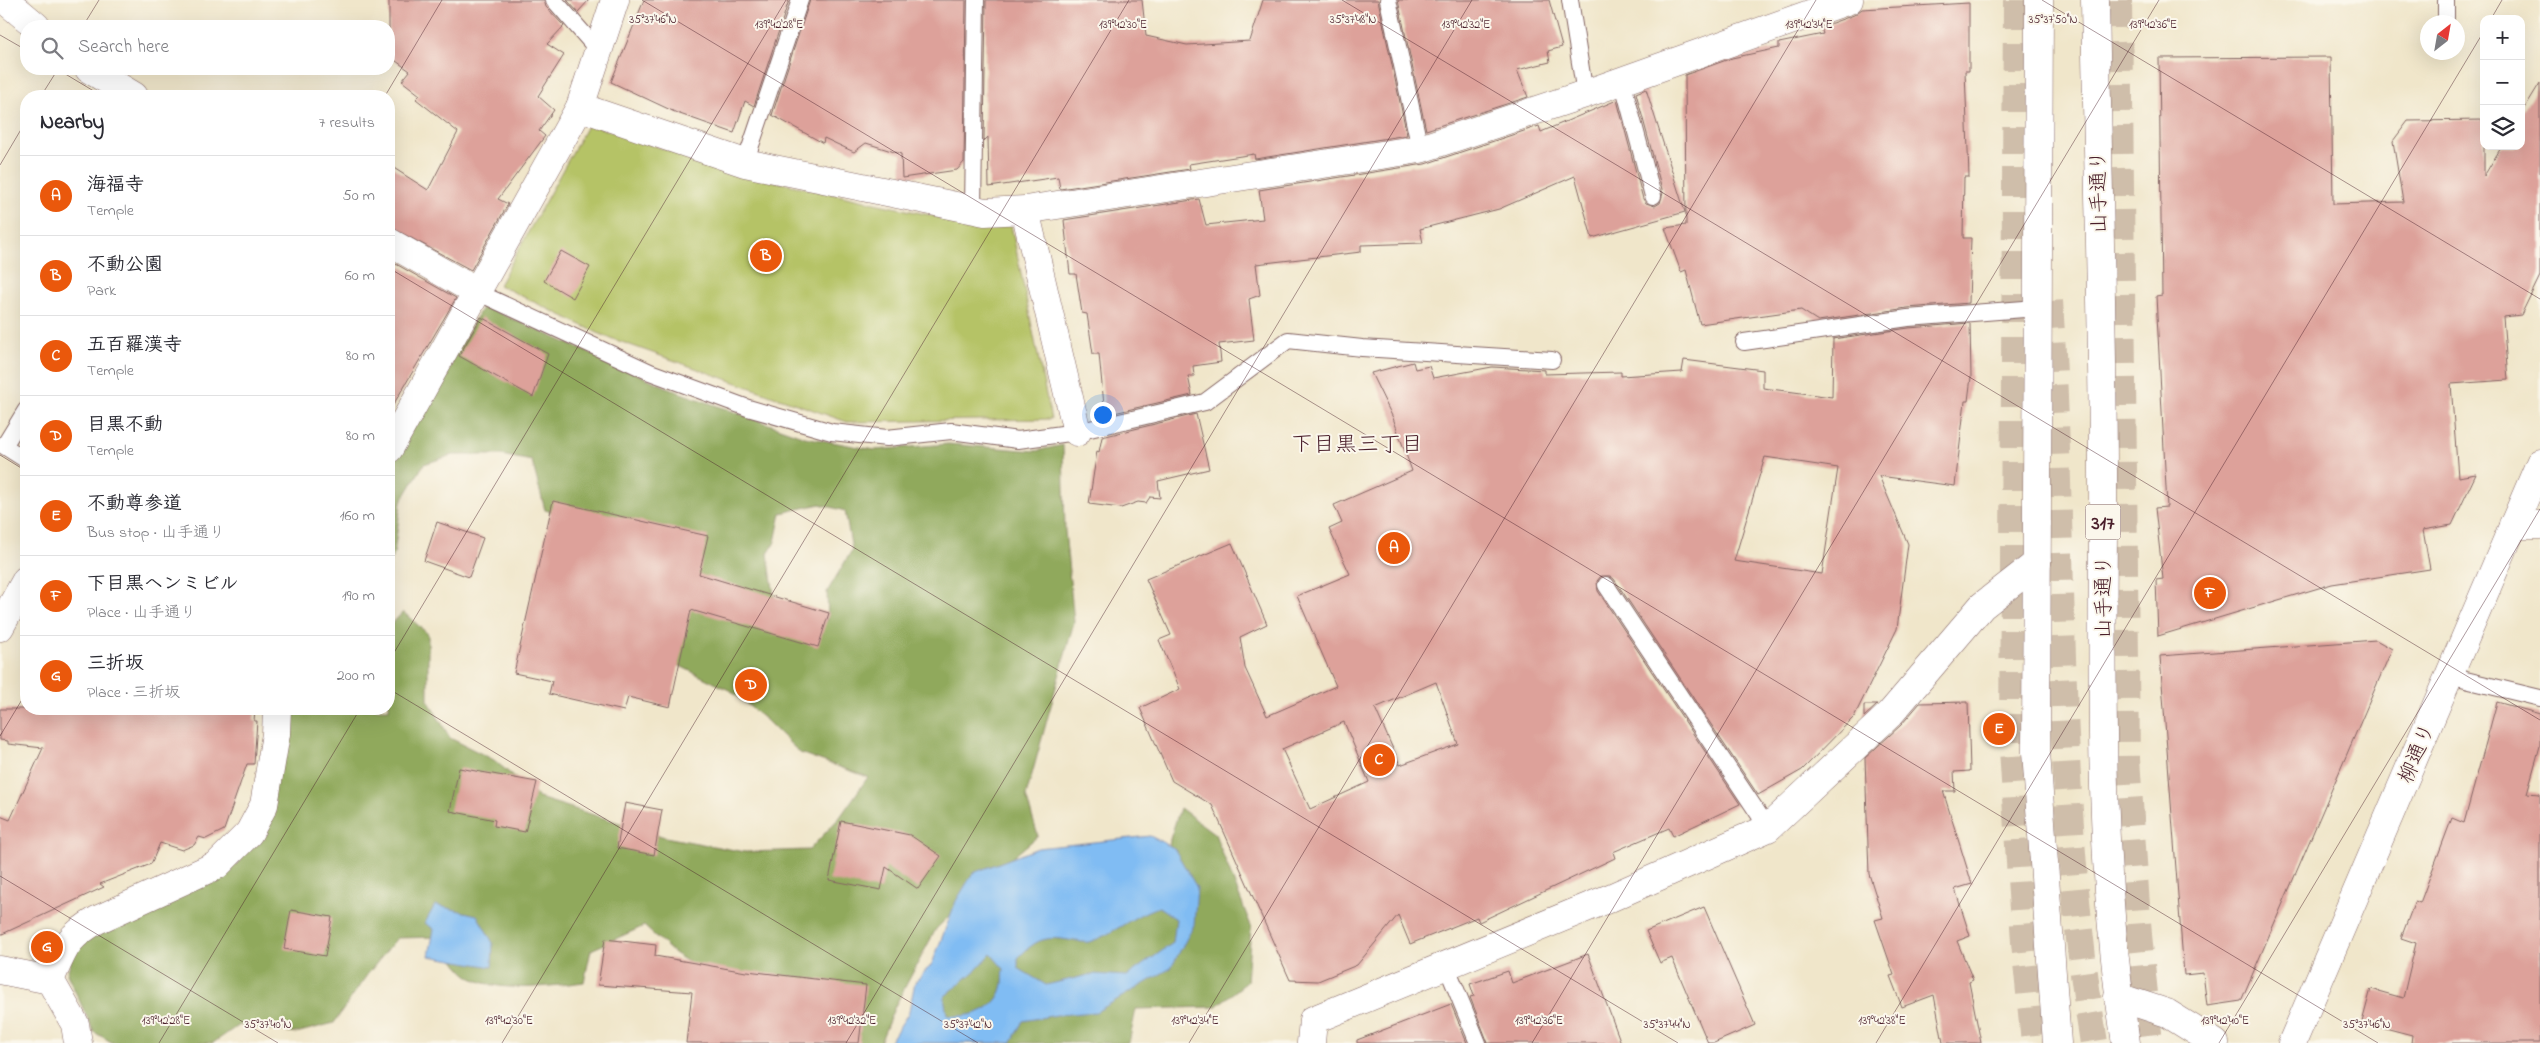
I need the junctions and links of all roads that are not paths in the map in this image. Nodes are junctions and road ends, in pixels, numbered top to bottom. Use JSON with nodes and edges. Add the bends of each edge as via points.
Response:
{"nodes":[{"id":1,"x":5,"y":0,"type":"edge"},
{"id":2,"x":554,"y":0,"type":"edge"},
{"id":3,"x":615,"y":0,"type":"edge"},
{"id":4,"x":800,"y":0,"type":"edge"},
{"id":5,"x":976,"y":0,"type":"edge"},
{"id":6,"x":1388,"y":0,"type":"edge"},
{"id":7,"x":1570,"y":0,"type":"edge"},
{"id":8,"x":1849,"y":0,"type":"edge"},
{"id":9,"x":2039,"y":0,"type":"edge"},
{"id":10,"x":2096,"y":0,"type":"edge"},
{"id":11,"x":2446,"y":0,"type":"edge"},
{"id":12,"x":2446,"y":15,"type":"edge"},
{"id":13,"x":29,"y":20,"type":"edge"},
{"id":14,"x":597,"y":49,"type":"junction"},
{"id":15,"x":99,"y":75,"type":"edge"},
{"id":16,"x":1622,"y":80,"type":"junction"},
{"id":17,"x":124,"y":90,"type":"edge"},
{"id":18,"x":1584,"y":94,"type":"junction"},
{"id":19,"x":580,"y":107,"type":"junction"},
{"id":20,"x":1420,"y":148,"type":"junction"},
{"id":21,"x":745,"y":163,"type":"junction"},
{"id":22,"x":1653,"y":196,"type":"dead end"},
{"id":23,"x":973,"y":209,"type":"junction"},
{"id":24,"x":1024,"y":210,"type":"junction"},
{"id":25,"x":395,"y":245,"type":"edge"},
{"id":26,"x":477,"y":292,"type":"junction"},
{"id":27,"x":2037,"y":308,"type":"junction"},
{"id":28,"x":1744,"y":342,"type":"dead end"},
{"id":29,"x":1552,"y":360,"type":"dead end"},
{"id":30,"x":20,"y":420,"type":"edge"},
{"id":31,"x":1077,"y":432,"type":"junction"},
{"id":32,"x":395,"y":438,"type":"edge"},
{"id":33,"x":20,"y":456,"type":"edge"},
{"id":34,"x":2540,"y":463,"type":"edge"},
{"id":35,"x":2513,"y":525,"type":"junction"},
{"id":36,"x":2540,"y":526,"type":"edge"},
{"id":37,"x":2037,"y":563,"type":"junction"},
{"id":38,"x":1606,"y":586,"type":"dead end"},
{"id":39,"x":20,"y":591,"type":"edge"},
{"id":40,"x":0,"y":627,"type":"edge"},
{"id":41,"x":2449,"y":676,"type":"junction"},
{"id":42,"x":2540,"y":698,"type":"edge"},
{"id":43,"x":277,"y":715,"type":"edge"},
{"id":44,"x":1768,"y":828,"type":"junction"},
{"id":45,"x":1446,"y":965,"type":"junction"},
{"id":46,"x":0,"y":970,"type":"edge"},
{"id":47,"x":50,"y":980,"type":"junction"},
{"id":48,"x":2118,"y":998,"type":"junction"},
{"id":49,"x":78,"y":1043,"type":"edge"},
{"id":50,"x":1311,"y":1043,"type":"edge"},
{"id":51,"x":1478,"y":1043,"type":"edge"},
{"id":52,"x":2057,"y":1043,"type":"edge"},
{"id":53,"x":2126,"y":1043,"type":"edge"},
{"id":54,"x":2215,"y":1043,"type":"edge"},
{"id":55,"x":2292,"y":1043,"type":"edge"}],
"edges":[{"from":1,"to":13,"type":"street"},
{"from":2,"to":14,"type":"lane"},
{"from":3,"to":14,"type":"street"},
{"from":4,"to":21,"type":"lane"},
{"from":5,"to":23,"type":"lane"},
{"from":6,"to":20,"type":"lane"},
{"from":7,"to":18,"type":"lane"},
{"from":8,"to":16,"type":"street"},
{"from":9,"to":27,"type":"street"},
{"from":10,"to":48,"type":"street","name":"山手通り","number":"317","via":[[2104,757],[2109,888]]},
{"from":11,"to":12,"type":"lane"},
{"from":14,"to":19,"type":"street"},
{"from":15,"to":17,"type":"street"},
{"from":16,"to":18,"type":"street"},
{"from":16,"to":22,"type":"lane"},
{"from":18,"to":20,"type":"street"},
{"from":19,"to":21,"type":"street"},
{"from":19,"to":26,"type":"street"},
{"from":20,"to":24,"type":"street"},
{"from":21,"to":23,"type":"street"},
{"from":23,"to":24,"type":"street","via":[[986,212]]},
{"from":24,"to":31,"type":"street"},
{"from":25,"to":26,"type":"street"},
{"from":26,"to":31,"type":"lane","via":[[650,372],[748,408],[832,432],[887,438],[951,431],[1018,440]]},
{"from":26,"to":32,"type":"street"},
{"from":27,"to":28,"type":"lane","via":[[1908,318]]},
{"from":27,"to":37,"type":"street"},
{"from":29,"to":31,"type":"lane","via":[[1288,340],[1205,402]]},
{"from":30,"to":33,"type":"lane","via":[[4,446]]},
{"from":34,"to":35,"type":"street","name":"柳通り"},
{"from":35,"to":36,"type":"street"},
{"from":35,"to":41,"type":"street","name":"柳通り"},
{"from":37,"to":44,"type":"street","via":[[1982,606],[1890,714]]},
{"from":37,"to":52,"type":"street","via":[[2036,752]]},
{"from":38,"to":44,"type":"lane"},
{"from":39,"to":40,"type":"street"},
{"from":41,"to":42,"type":"lane"},
{"from":41,"to":55,"type":"street","name":"柳通り"},
{"from":43,"to":47,"type":"street","via":[[264,805],[249,833],[217,865],[81,930],[67,942]]},
{"from":44,"to":45,"type":"street","via":[[1610,898]]},
{"from":45,"to":50,"type":"street","via":[[1313,1020]]},
{"from":45,"to":51,"type":"lane"},
{"from":46,"to":47,"type":"street"},
{"from":47,"to":49,"type":"street","via":[[75,1024]]},
{"from":48,"to":53,"type":"street","name":"山手通り","number":"317"},
{"from":48,"to":54,"type":"street","via":[[2167,1013]]}]}
